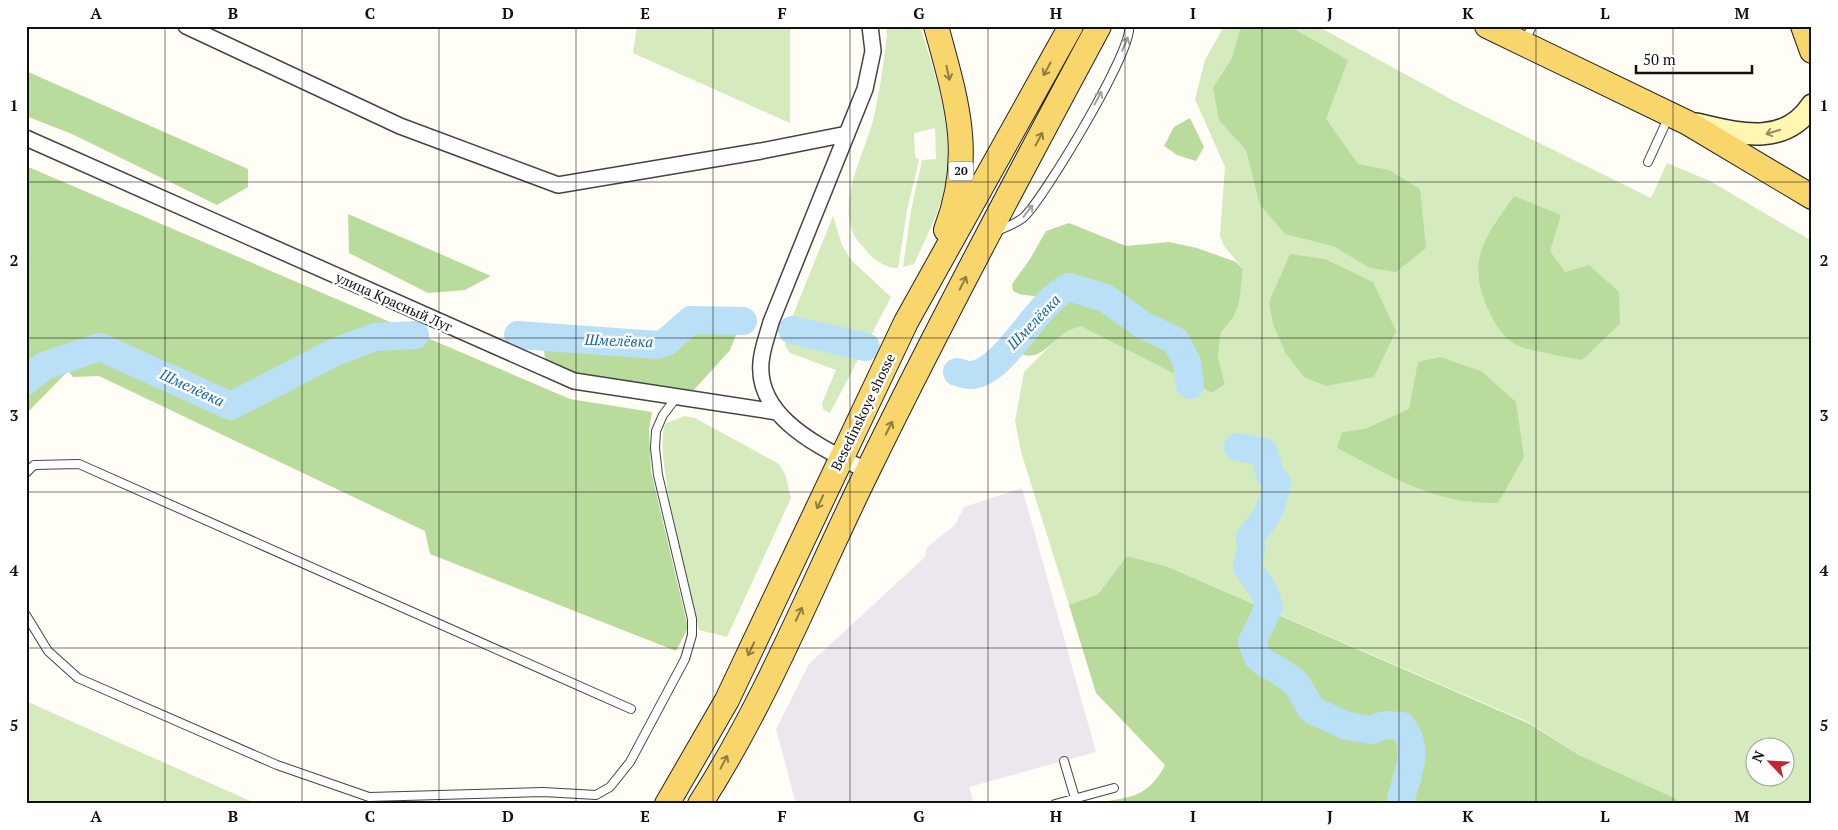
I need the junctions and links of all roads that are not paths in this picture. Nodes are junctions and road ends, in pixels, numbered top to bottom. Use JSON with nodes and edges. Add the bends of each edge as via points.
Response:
{"nodes":[{"id":1,"x":186,"y":26,"type":"edge"},
{"id":2,"x":870,"y":26,"type":"edge"},
{"id":3,"x":936,"y":26,"type":"edge"},
{"id":4,"x":1071,"y":26,"type":"edge"},
{"id":5,"x":1099,"y":26,"type":"edge"},
{"id":6,"x":1129,"y":26,"type":"edge"},
{"id":7,"x":1487,"y":26,"type":"edge"},
{"id":8,"x":1803,"y":26,"type":"edge"},
{"id":9,"x":1528,"y":35,"type":"edge"},
{"id":10,"x":1812,"y":51,"type":"edge"},
{"id":11,"x":1812,"y":105,"type":"edge"},
{"id":12,"x":1679,"y":119,"type":"junction"},
{"id":13,"x":847,"y":134,"type":"junction"},
{"id":14,"x":26,"y":138,"type":"edge"},
{"id":15,"x":1648,"y":162,"type":"dead end"},
{"id":16,"x":1812,"y":197,"type":"edge"},
{"id":17,"x":987,"y":236,"type":"junction"},
{"id":18,"x":913,"y":310,"type":"junction"},
{"id":19,"x":676,"y":398,"type":"junction"},
{"id":20,"x":777,"y":412,"type":"junction"},
{"id":21,"x":841,"y":458,"type":"junction"},
{"id":22,"x":867,"y":471,"type":"junction"},
{"id":23,"x":26,"y":473,"type":"edge"},
{"id":24,"x":26,"y":615,"type":"edge"},
{"id":25,"x":631,"y":709,"type":"dead end"},
{"id":26,"x":1064,"y":761,"type":"dead end"},
{"id":27,"x":1114,"y":788,"type":"dead end"},
{"id":28,"x":1075,"y":798,"type":"junction"},
{"id":29,"x":667,"y":804,"type":"edge"},
{"id":30,"x":700,"y":804,"type":"edge"},
{"id":31,"x":1055,"y":804,"type":"edge"}],
"edges":[{"from":1,"to":13,"type":"street","via":[[400,126],[558,185]]},
{"from":2,"to":13,"type":"street","via":[[872,51],[865,89]]},
{"from":3,"to":18,"type":"main road","number":"20","one_way":true,"via":[[961,133],[962,169],[954,208]]},
{"from":4,"to":18,"type":"main road","name":"Besedinskoye shosse","one_way":true},
{"from":17,"to":5,"type":"main road","one_way":true},
{"from":17,"to":6,"type":"lane","one_way":true,"via":[[1024,217],[1057,171],[1118,61],[1130,33]]},
{"from":7,"to":9,"type":"main road"},
{"from":8,"to":10,"type":"main road"},
{"from":9,"to":12,"type":"main road"},
{"from":11,"to":12,"type":"street","one_way":true,"via":[[1797,121],[1765,134],[1751,135]]},
{"from":12,"to":15,"type":"lane"},
{"from":12,"to":16,"type":"main road"},
{"from":13,"to":20,"type":"street","via":[[771,322],[761,356],[762,378]]},
{"from":14,"to":19,"type":"street","name":"улица Красный Луг","via":[[574,381]]},
{"from":22,"to":17,"type":"main road","one_way":true},
{"from":18,"to":21,"type":"main road","name":"Besedinskoye shosse"},
{"from":19,"to":20,"type":"street","name":"улица Красный Луг"},
{"from":19,"to":24,"type":"lane","via":[[656,431],[655,448],[658,475],[692,619],[692,635],[685,659],[630,762],[610,787],[596,795],[543,792],[369,797],[277,765],[78,678],[48,651]]},
{"from":20,"to":21,"type":"street","via":[[787,423]]},
{"from":21,"to":22,"type":"street"},
{"from":21,"to":29,"type":"main road","name":"Besedinskoye shosse","one_way":true,"via":[[726,700]]},
{"from":30,"to":22,"type":"main road","one_way":true,"via":[[764,690]]},
{"from":23,"to":25,"type":"lane","via":[[34,465],[79,464]]},
{"from":26,"to":28,"type":"lane"},
{"from":27,"to":28,"type":"lane"},
{"from":28,"to":31,"type":"lane"}]}
